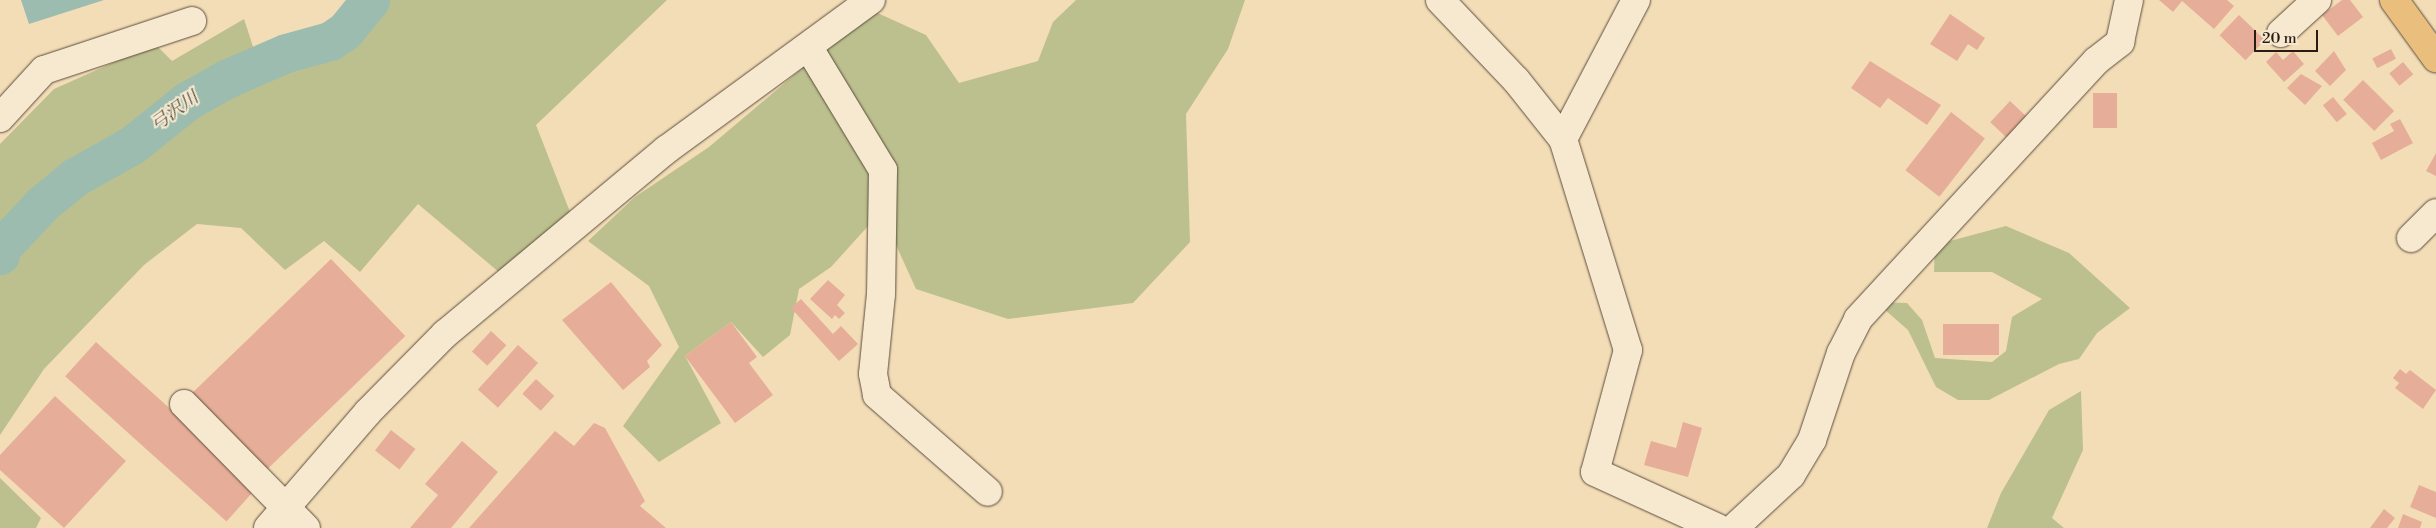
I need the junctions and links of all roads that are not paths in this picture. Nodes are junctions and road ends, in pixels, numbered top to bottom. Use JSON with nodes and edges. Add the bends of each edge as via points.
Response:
{"nodes":[{"id":1,"x":871,"y":0,"type":"edge"},
{"id":2,"x":1440,"y":0,"type":"edge"},
{"id":3,"x":1636,"y":0,"type":"edge"},
{"id":4,"x":2129,"y":0,"type":"edge"},
{"id":5,"x":2317,"y":0,"type":"edge"},
{"id":6,"x":2394,"y":0,"type":"edge"},
{"id":7,"x":192,"y":21,"type":"dead end"},
{"id":8,"x":2281,"y":32,"type":"dead end"},
{"id":9,"x":808,"y":48,"type":"junction"},
{"id":10,"x":2436,"y":58,"type":"edge"},
{"id":11,"x":0,"y":118,"type":"edge"},
{"id":12,"x":1563,"y":139,"type":"junction"},
{"id":13,"x":2436,"y":213,"type":"edge"},
{"id":14,"x":2412,"y":238,"type":"dead end"},
{"id":15,"x":184,"y":404,"type":"dead end"},
{"id":16,"x":988,"y":492,"type":"dead end"},
{"id":17,"x":286,"y":523,"type":"edge"},
{"id":18,"x":1718,"y":528,"type":"edge"},
{"id":19,"x":1734,"y":528,"type":"edge"}],
"edges":[{"from":1,"to":9,"type":"street"},
{"from":2,"to":12,"type":"street","via":[[1516,80]]},
{"from":3,"to":12,"type":"street"},
{"from":4,"to":19,"type":"street","via":[[2120,42],[2096,61],[1858,319],[1841,353],[1812,440],[1796,468]]},
{"from":5,"to":8,"type":"street"},
{"from":6,"to":10,"type":"main road"},
{"from":7,"to":11,"type":"street","via":[[44,70]]},
{"from":9,"to":16,"type":"street","via":[[883,170],[881,294],[873,374],[877,395]]},
{"from":9,"to":17,"type":"street","via":[[666,150],[446,334],[368,412]]},
{"from":12,"to":18,"type":"street","via":[[1628,350],[1595,472]]},
{"from":13,"to":14,"type":"street"},
{"from":15,"to":17,"type":"street"}]}
